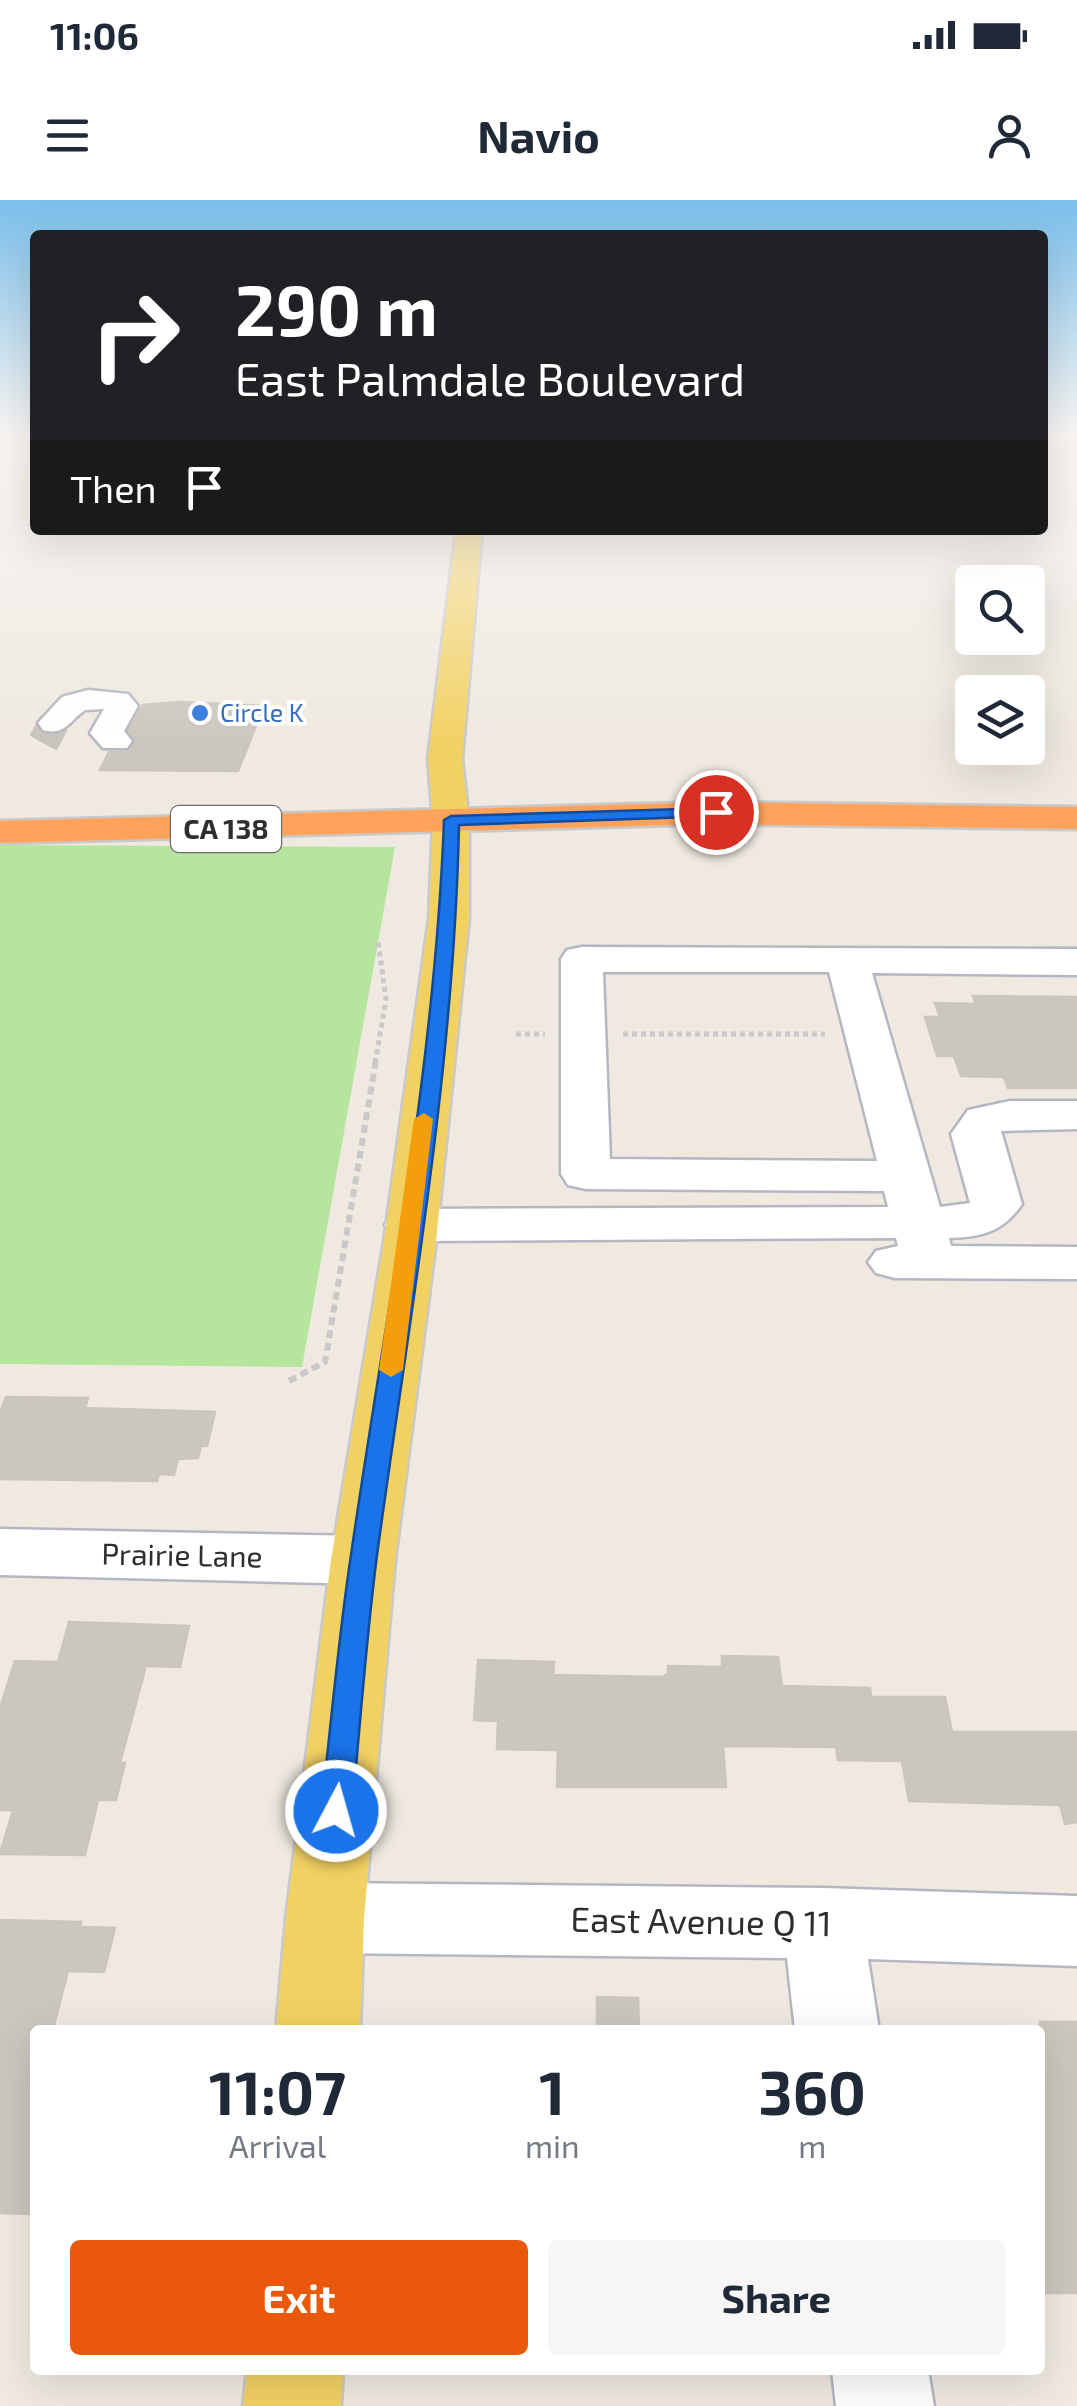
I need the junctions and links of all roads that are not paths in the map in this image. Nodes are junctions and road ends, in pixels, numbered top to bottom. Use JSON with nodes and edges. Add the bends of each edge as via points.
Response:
{"nodes":[{"id":1,"x":469,"y":537,"type":"edge"},
{"id":2,"x":55,"y":740,"type":"tunnel mouth"},
{"id":3,"x":114,"y":741,"type":"dead end"},
{"id":4,"x":1077,"y":818,"type":"edge"},
{"id":5,"x":451,"y":820,"type":"junction"},
{"id":6,"x":0,"y":832,"type":"edge"},
{"id":7,"x":847,"y":960,"type":"junction"},
{"id":8,"x":1077,"y":962,"type":"edge"},
{"id":9,"x":1077,"y":1116,"type":"edge"},
{"id":10,"x":904,"y":1176,"type":"junction"},
{"id":11,"x":409,"y":1243,"type":"junction"},
{"id":12,"x":923,"y":1244,"type":"junction"},
{"id":13,"x":1077,"y":1262,"type":"edge"},
{"id":14,"x":0,"y":1552,"type":"edge"},
{"id":15,"x":363,"y":1560,"type":"junction"},
{"id":16,"x":325,"y":1918,"type":"junction"},
{"id":17,"x":823,"y":1922,"type":"junction"},
{"id":18,"x":1077,"y":1931,"type":"edge"},
{"id":19,"x":318,"y":2025,"type":"edge"},
{"id":20,"x":836,"y":2025,"type":"edge"},
{"id":21,"x":295,"y":2375,"type":"edge"},
{"id":22,"x":881,"y":2375,"type":"edge"},
{"id":23,"x":292,"y":2406,"type":"edge"},
{"id":24,"x":885,"y":2406,"type":"edge"}],
"edges":[{"from":1,"to":5,"type":"main road","via":[[445,760]]},
{"from":2,"to":3,"type":"street","via":[[66,705],[75,700],[122,706],[106,732]]},
{"from":4,"to":5,"type":"highway","number":"CA 138","via":[[716,812]]},
{"from":5,"to":6,"type":"highway","number":"CA 138"},
{"from":5,"to":11,"type":"main road","via":[[449,918]]},
{"from":7,"to":8,"type":"street"},
{"from":7,"to":10,"type":"street"},
{"from":7,"to":10,"type":"street","via":[[582,958],[586,1174]]},
{"from":9,"to":12,"type":"street","via":[[985,1120],[975,1134],[996,1204],[986,1216]]},
{"from":10,"to":12,"type":"street"},
{"from":11,"to":12,"type":"street"},
{"from":11,"to":15,"type":"main road"},
{"from":12,"to":13,"type":"street"},
{"from":14,"to":15,"type":"street","name":"Prairie Lane"},
{"from":15,"to":16,"type":"main road"},
{"from":16,"to":17,"type":"street","name":"East Avenue Q 11"},
{"from":16,"to":19,"type":"main road"},
{"from":17,"to":18,"type":"street","name":"East Avenue Q 11"},
{"from":17,"to":20,"type":"street"},
{"from":21,"to":23,"type":"main road"},
{"from":22,"to":24,"type":"street"}]}
